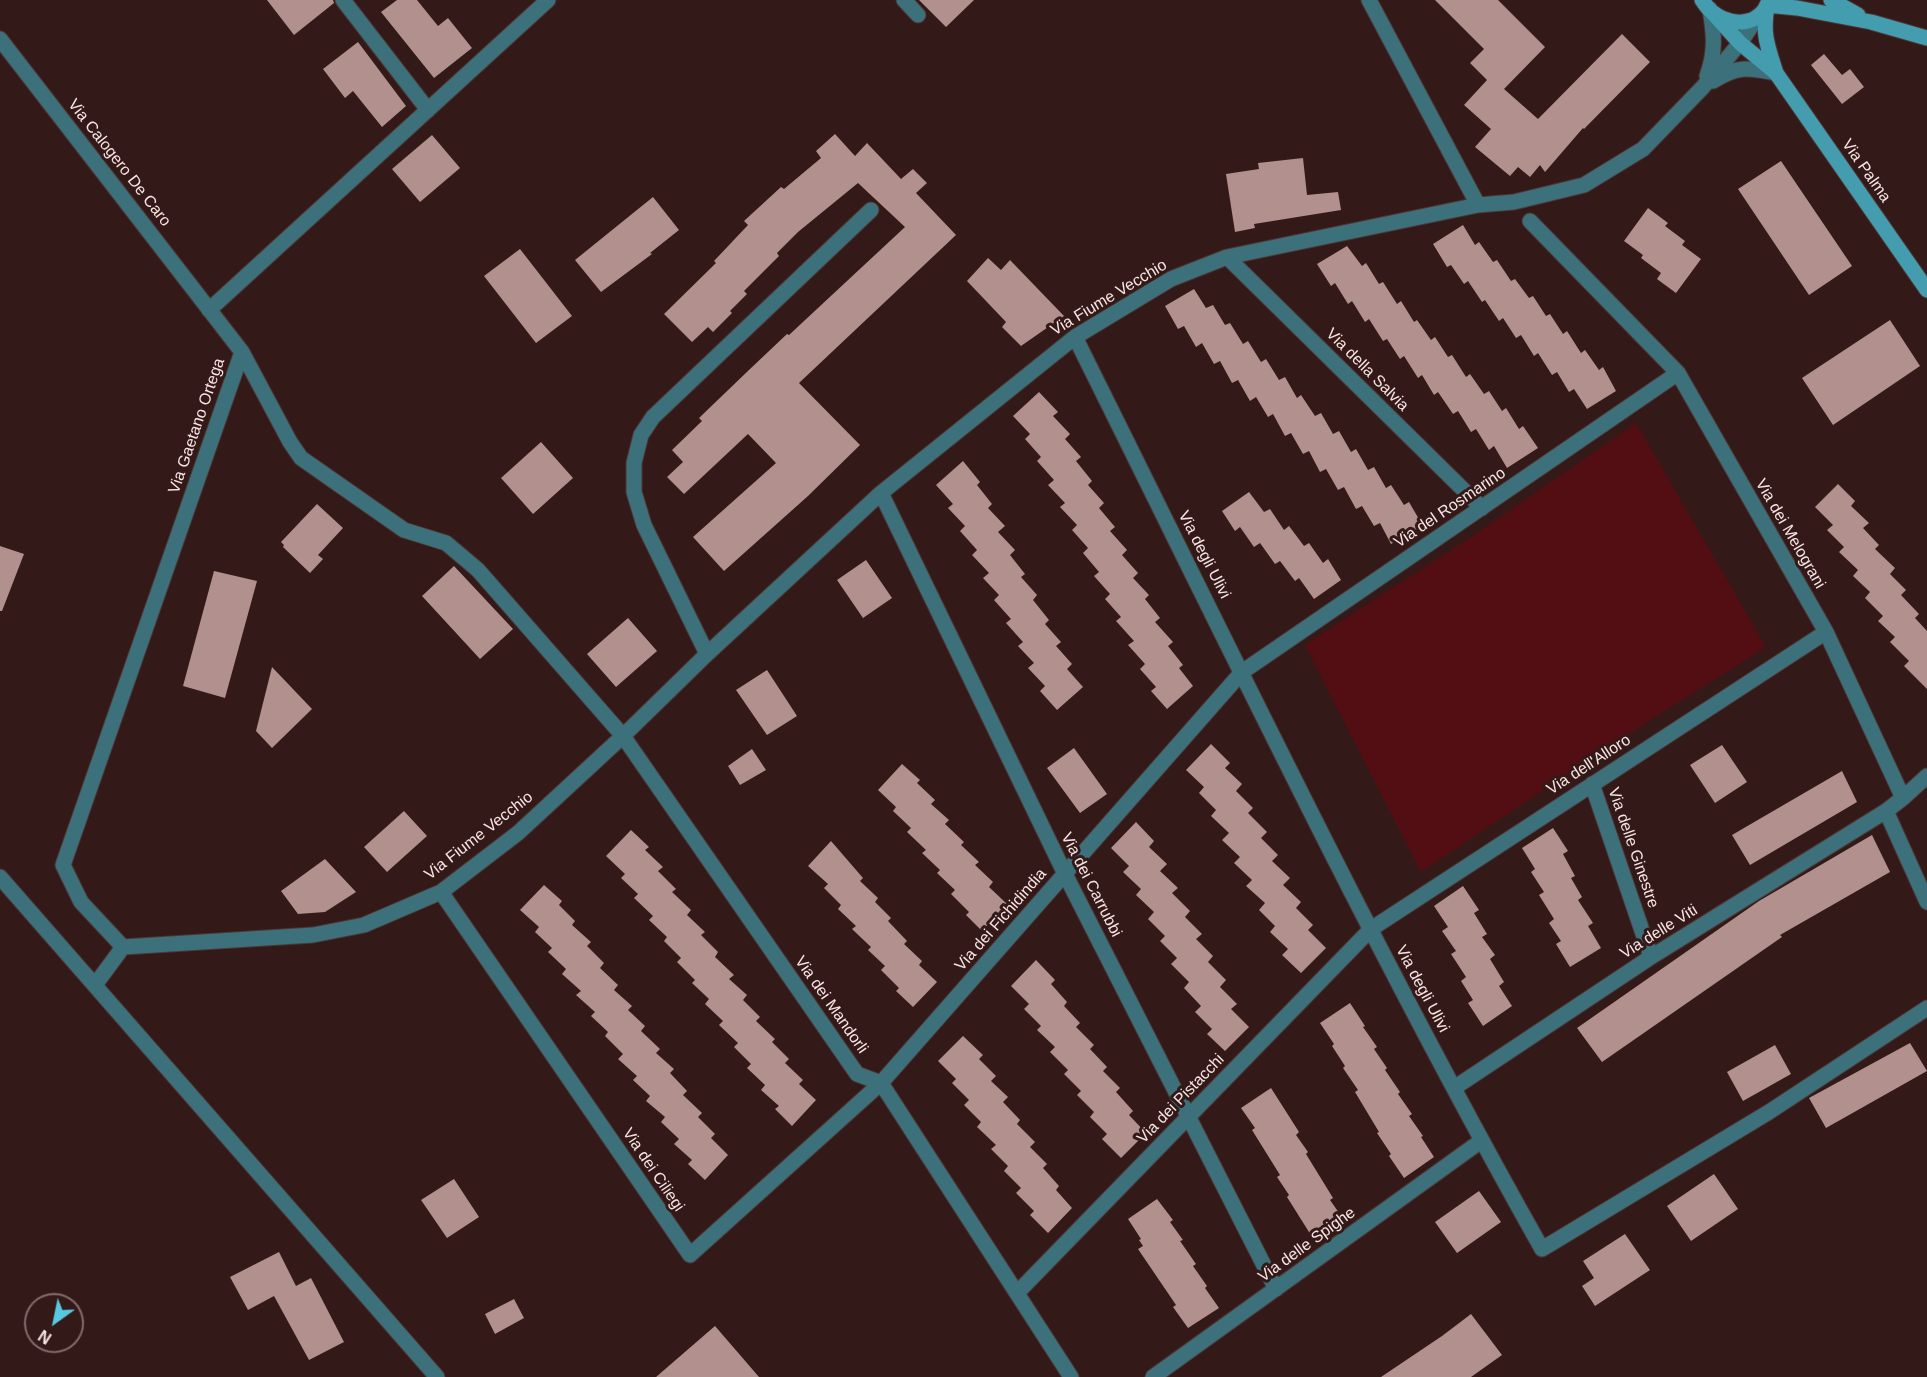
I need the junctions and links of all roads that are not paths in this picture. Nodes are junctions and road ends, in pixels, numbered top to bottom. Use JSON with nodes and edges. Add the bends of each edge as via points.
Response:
{"nodes":[{"id":1,"x":343,"y":0,"type":"edge"},
{"id":2,"x":904,"y":0,"type":"edge"},
{"id":3,"x":1369,"y":0,"type":"edge"},
{"id":4,"x":1831,"y":0,"type":"edge"},
{"id":5,"x":541,"y":2,"type":"edge"},
{"id":6,"x":1708,"y":7,"type":"edge"},
{"id":7,"x":1765,"y":7,"type":"edge"},
{"id":8,"x":918,"y":15,"type":"dead end"},
{"id":9,"x":1871,"y":22,"type":"junction"},
{"id":10,"x":1927,"y":38,"type":"edge"},
{"id":11,"x":0,"y":39,"type":"edge"},
{"id":12,"x":1740,"y":43,"type":"junction"},
{"id":13,"x":1776,"y":73,"type":"junction"},
{"id":14,"x":1703,"y":87,"type":"junction"},
{"id":15,"x":428,"y":110,"type":"junction"},
{"id":16,"x":1478,"y":205,"type":"junction"},
{"id":17,"x":871,"y":210,"type":"dead end"},
{"id":18,"x":1530,"y":221,"type":"dead end"},
{"id":19,"x":1227,"y":257,"type":"junction"},
{"id":20,"x":1927,"y":290,"type":"edge"},
{"id":21,"x":209,"y":310,"type":"junction"},
{"id":22,"x":1075,"y":337,"type":"junction"},
{"id":23,"x":242,"y":352,"type":"junction"},
{"id":24,"x":1678,"y":373,"type":"junction"},
{"id":25,"x":881,"y":493,"type":"junction"},
{"id":26,"x":1482,"y":508,"type":"junction"},
{"id":27,"x":1826,"y":632,"type":"junction"},
{"id":28,"x":707,"y":654,"type":"junction"},
{"id":29,"x":1242,"y":672,"type":"junction"},
{"id":30,"x":623,"y":736,"type":"junction"},
{"id":31,"x":1927,"y":776,"type":"edge"},
{"id":32,"x":1592,"y":784,"type":"junction"},
{"id":33,"x":1903,"y":798,"type":"junction"},
{"id":34,"x":1886,"y":811,"type":"junction"},
{"id":35,"x":1065,"y":874,"type":"junction"},
{"id":36,"x":0,"y":877,"type":"edge"},
{"id":37,"x":441,"y":892,"type":"junction"},
{"id":38,"x":1927,"y":902,"type":"edge"},
{"id":39,"x":1371,"y":929,"type":"junction"},
{"id":40,"x":123,"y":948,"type":"junction"},
{"id":41,"x":1650,"y":957,"type":"junction"},
{"id":42,"x":95,"y":985,"type":"junction"},
{"id":43,"x":1927,"y":1008,"type":"edge"},
{"id":44,"x":881,"y":1083,"type":"junction"},
{"id":45,"x":1454,"y":1088,"type":"junction"},
{"id":46,"x":1188,"y":1117,"type":"junction"},
{"id":47,"x":1481,"y":1141,"type":"junction"},
{"id":48,"x":1276,"y":1289,"type":"junction"},
{"id":49,"x":1017,"y":1293,"type":"junction"},
{"id":50,"x":437,"y":1377,"type":"edge"},
{"id":51,"x":1071,"y":1377,"type":"edge"},
{"id":52,"x":1153,"y":1377,"type":"edge"}],
"edges":[{"from":1,"to":15,"type":"street"},
{"from":2,"to":8,"type":"street"},
{"from":3,"to":16,"type":"street"},
{"from":4,"to":9,"type":"main road"},
{"from":5,"to":15,"type":"street"},
{"from":6,"to":7,"type":"main road","via":[[1739,23],[1750,21]]},
{"from":6,"to":12,"type":"main road"},
{"from":6,"to":14,"type":"street","via":[[1714,36],[1713,59]]},
{"from":7,"to":9,"type":"main road","via":[[1797,8]]},
{"from":7,"to":12,"type":"street"},
{"from":7,"to":13,"type":"main road","via":[[1765,39]]},
{"from":9,"to":10,"type":"main road"},
{"from":11,"to":21,"type":"street","name":"Via Calogero De Caro"},
{"from":12,"to":13,"type":"main road"},
{"from":12,"to":14,"type":"street"},
{"from":13,"to":14,"type":"street","via":[[1747,68],[1725,74]]},
{"from":13,"to":20,"type":"main road","name":"Via Palma"},
{"from":14,"to":16,"type":"street","name":"Via Fiume Vecchio","via":[[1643,149],[1584,185],[1514,202]]},
{"from":15,"to":21,"type":"street"},
{"from":16,"to":19,"type":"street","name":"Via Fiume Vecchio"},
{"from":17,"to":28,"type":"street","via":[[652,417],[641,435],[634,463],[634,492],[644,525]]},
{"from":18,"to":24,"type":"street","name":"Via dei Melograni"},
{"from":19,"to":22,"type":"street","name":"Via Fiume Vecchio","via":[[1171,279]]},
{"from":19,"to":26,"type":"street","name":"Via della Salvia"},
{"from":21,"to":23,"type":"street","name":"Via Gaetano Ortega"},
{"from":22,"to":25,"type":"street","name":"Via Fiume Vecchio"},
{"from":22,"to":29,"type":"street","name":"Via degli Ulivi"},
{"from":23,"to":30,"type":"street","name":"Via dei Mandorli","via":[[302,458],[404,530],[446,543],[478,570]]},
{"from":23,"to":40,"type":"street","name":"Via Gaetano Ortega","via":[[63,865],[81,902]]},
{"from":24,"to":26,"type":"street","name":"Via del Rosmarino"},
{"from":24,"to":27,"type":"street","name":"Via dei Melograni"},
{"from":25,"to":28,"type":"street","name":"Via Fiume Vecchio"},
{"from":25,"to":35,"type":"street","name":"Via dei Carrubbi"},
{"from":26,"to":29,"type":"street","name":"Via del Rosmarino"},
{"from":27,"to":32,"type":"street","name":"Via dell'Alloro"},
{"from":27,"to":33,"type":"street","name":"Via dei Melograni"},
{"from":28,"to":30,"type":"street","name":"Via Fiume Vecchio"},
{"from":29,"to":35,"type":"street","name":"Via dei Fichidindia"},
{"from":29,"to":39,"type":"street","name":"Via degli Ulivi"},
{"from":30,"to":37,"type":"street","name":"Via Fiume Vecchio","via":[[518,833]]},
{"from":30,"to":44,"type":"street","name":"Via dei Mandorli","via":[[857,1074]]},
{"from":31,"to":33,"type":"street"},
{"from":32,"to":39,"type":"street","name":"Via dell'Alloro"},
{"from":32,"to":41,"type":"street","name":"Via delle Ginestre"},
{"from":33,"to":34,"type":"street"},
{"from":34,"to":38,"type":"street"},
{"from":34,"to":41,"type":"street","name":"Via delle Viti"},
{"from":35,"to":44,"type":"street","name":"Via dei Fichidindia"},
{"from":35,"to":46,"type":"street","name":"Via dei Carrubbi"},
{"from":36,"to":42,"type":"street"},
{"from":37,"to":40,"type":"street","name":"Via Fiume Vecchio","via":[[364,925],[313,935]]},
{"from":37,"to":44,"type":"street","name":"Via dei Ciliegi","via":[[690,1255]]},
{"from":39,"to":45,"type":"street","name":"Via degli Ulivi"},
{"from":39,"to":46,"type":"street","name":"Via dei Pistacchi"},
{"from":40,"to":42,"type":"street"},
{"from":41,"to":45,"type":"street","name":"Via delle Viti"},
{"from":42,"to":50,"type":"street"},
{"from":43,"to":47,"type":"street","name":"Via degli Ulivi","via":[[1768,1112],[1542,1249]]},
{"from":44,"to":49,"type":"street"},
{"from":45,"to":47,"type":"street","name":"Via degli Ulivi"},
{"from":46,"to":48,"type":"street","name":"Via dei Carrubbi"},
{"from":46,"to":49,"type":"street","name":"Via dei Pistacchi"},
{"from":47,"to":48,"type":"street","name":"Via delle Spighe"},
{"from":48,"to":52,"type":"street","name":"Via delle Spighe"},
{"from":49,"to":51,"type":"street"}]}
